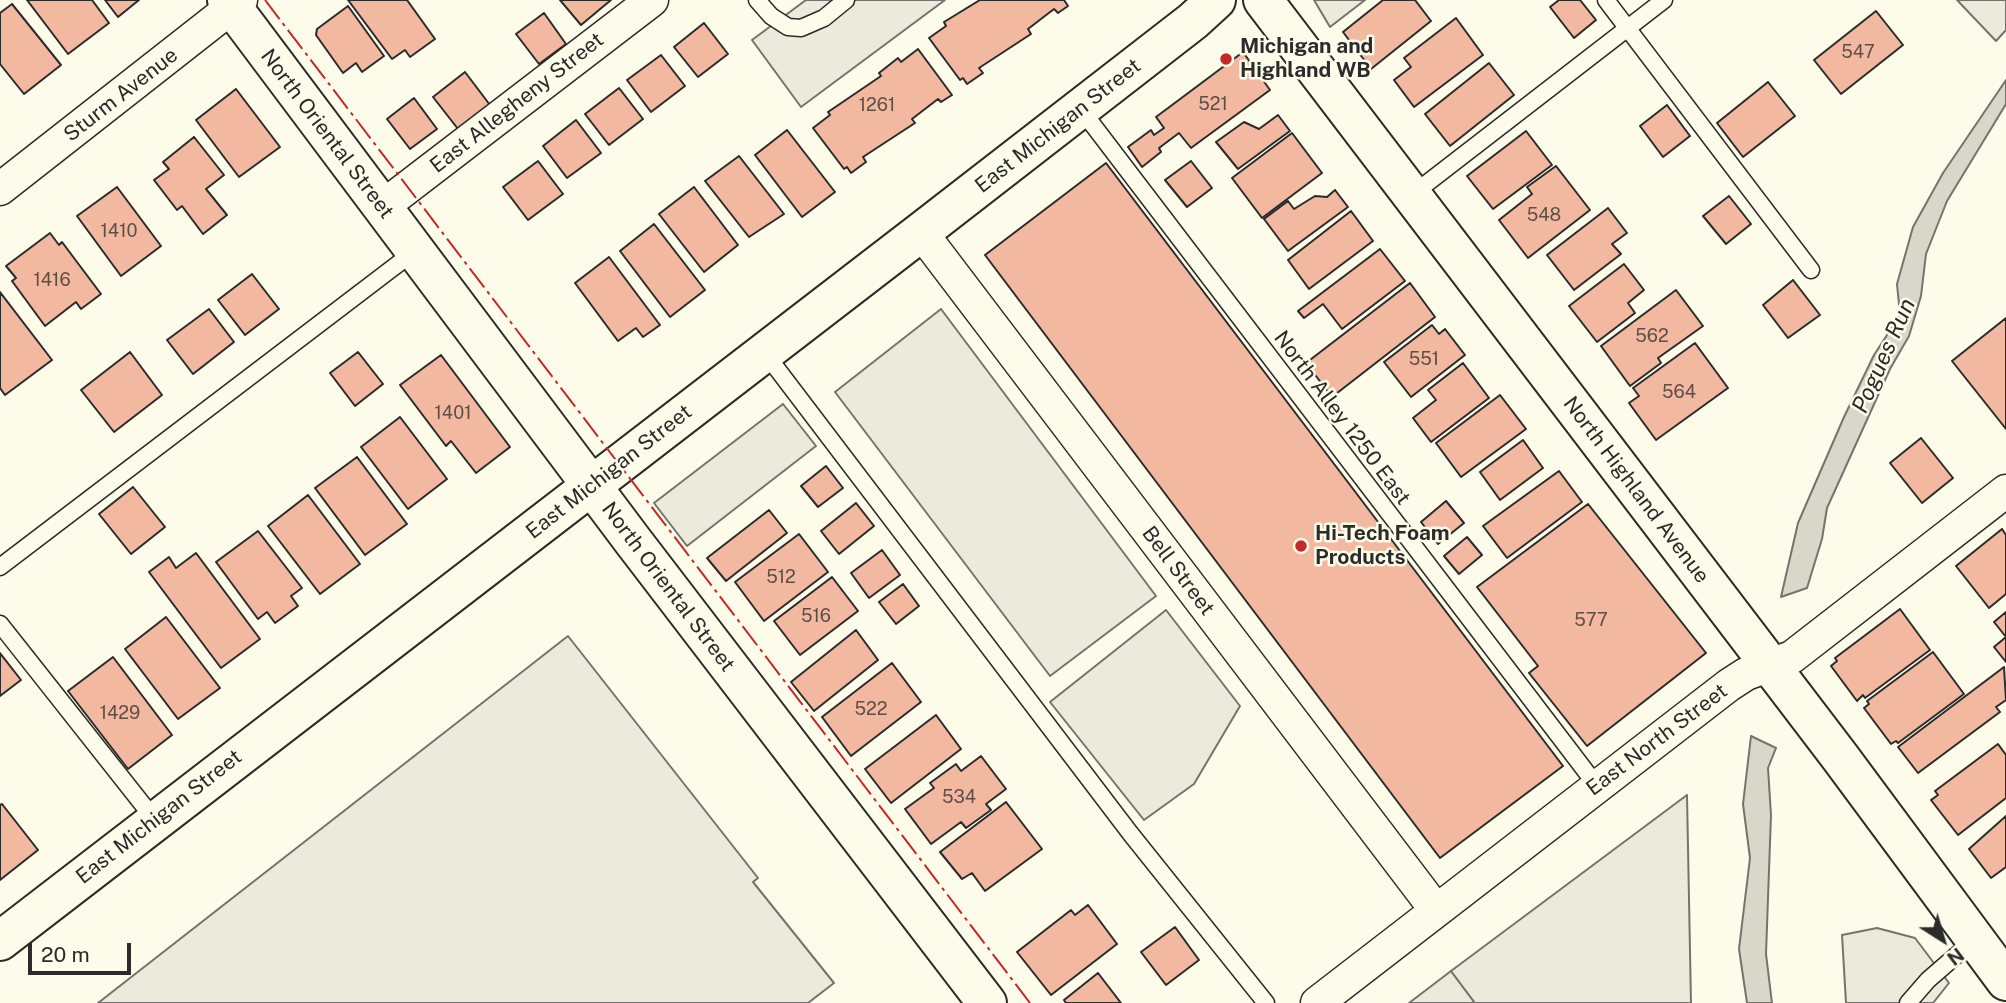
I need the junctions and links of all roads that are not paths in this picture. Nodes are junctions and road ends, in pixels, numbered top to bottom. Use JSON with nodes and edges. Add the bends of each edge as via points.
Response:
{"nodes":[{"id":1,"x":652,"y":0,"type":"edge"},
{"id":2,"x":757,"y":0,"type":"edge"},
{"id":3,"x":846,"y":0,"type":"edge"},
{"id":4,"x":1216,"y":0,"type":"edge"},
{"id":5,"x":1263,"y":0,"type":"edge"},
{"id":6,"x":1606,"y":0,"type":"edge"},
{"id":7,"x":1664,"y":0,"type":"edge"},
{"id":8,"x":233,"y":2,"type":"edge"},
{"id":9,"x":1628,"y":28,"type":"junction"},
{"id":10,"x":1080,"y":108,"type":"junction"},
{"id":11,"x":0,"y":189,"type":"edge"},
{"id":12,"x":1413,"y":194,"type":"junction"},
{"id":13,"x":382,"y":206,"type":"junction"},
{"id":14,"x":921,"y":232,"type":"junction"},
{"id":15,"x":415,"y":251,"type":"junction"},
{"id":16,"x":1811,"y":270,"type":"dead end"},
{"id":17,"x":765,"y":353,"type":"junction"},
{"id":18,"x":592,"y":486,"type":"junction"},
{"id":19,"x":2002,"y":501,"type":"edge"},
{"id":20,"x":0,"y":567,"type":"edge"},
{"id":21,"x":0,"y":624,"type":"edge"},
{"id":22,"x":1769,"y":665,"type":"junction"},
{"id":23,"x":1597,"y":786,"type":"junction"},
{"id":24,"x":155,"y":820,"type":"junction"},
{"id":25,"x":1436,"y":911,"type":"junction"},
{"id":26,"x":1974,"y":940,"type":"junction"},
{"id":27,"x":0,"y":941,"type":"edge"},
{"id":28,"x":2006,"y":981,"type":"edge"},
{"id":29,"x":987,"y":1003,"type":"edge"},
{"id":30,"x":1266,"y":1003,"type":"edge"},
{"id":31,"x":1317,"y":1003,"type":"edge"},
{"id":32,"x":1908,"y":1003,"type":"edge"}],
"edges":[{"from":1,"to":13,"type":"street","name":"East Allegheny Street"},
{"from":2,"to":3,"type":"lane","via":[[788,27],[802,28]]},
{"from":4,"to":10,"type":"street","name":"East Michigan Street"},
{"from":5,"to":12,"type":"street","name":"North Highland Avenue"},
{"from":6,"to":9,"type":"lane"},
{"from":7,"to":9,"type":"lane"},
{"from":8,"to":11,"type":"street","name":"Sturm Avenue"},
{"from":8,"to":13,"type":"street","name":"North Oriental Street"},
{"from":9,"to":12,"type":"lane"},
{"from":9,"to":16,"type":"lane"},
{"from":10,"to":14,"type":"street","name":"East Michigan Street"},
{"from":10,"to":23,"type":"lane","name":"North Alley 1250 East"},
{"from":12,"to":22,"type":"street","name":"North Highland Avenue"},
{"from":13,"to":15,"type":"street","name":"North Oriental Street"},
{"from":14,"to":17,"type":"street","name":"East Michigan Street"},
{"from":14,"to":25,"type":"street","name":"Bell Street"},
{"from":15,"to":18,"type":"street","name":"North Oriental Street"},
{"from":15,"to":20,"type":"lane"},
{"from":17,"to":18,"type":"street","name":"East Michigan Street"},
{"from":17,"to":30,"type":"lane"},
{"from":18,"to":24,"type":"street","name":"East Michigan Street"},
{"from":18,"to":29,"type":"street","name":"North Oriental Street"},
{"from":19,"to":22,"type":"street","name":"East North Street","via":[[1792,657]]},
{"from":21,"to":24,"type":"lane"},
{"from":22,"to":23,"type":"street","name":"East North Street","via":[[1729,685]]},
{"from":22,"to":26,"type":"street","name":"North Highland Avenue"},
{"from":23,"to":25,"type":"street","name":"East North Street"},
{"from":24,"to":27,"type":"street","name":"East Michigan Street"},
{"from":25,"to":31,"type":"street","name":"East North Street"},
{"from":26,"to":28,"type":"street","name":"North Highland Avenue"},
{"from":26,"to":32,"type":"lane"}]}
